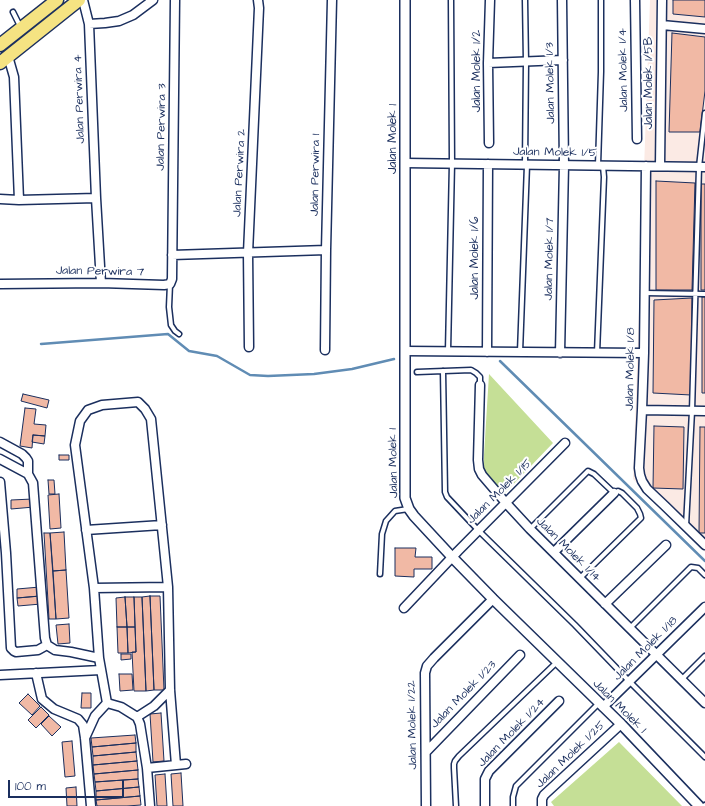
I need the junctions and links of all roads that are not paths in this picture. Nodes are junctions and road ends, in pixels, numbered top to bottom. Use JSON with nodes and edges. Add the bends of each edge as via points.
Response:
{"nodes":[{"id":1,"x":57,"y":0,"type":"edge"},
{"id":2,"x":79,"y":0,"type":"edge"},
{"id":3,"x":83,"y":0,"type":"edge"},
{"id":4,"x":153,"y":0,"type":"edge"},
{"id":5,"x":175,"y":0,"type":"edge"},
{"id":6,"x":258,"y":0,"type":"edge"},
{"id":7,"x":332,"y":0,"type":"edge"},
{"id":8,"x":405,"y":0,"type":"edge"},
{"id":9,"x":451,"y":0,"type":"edge"},
{"id":10,"x":490,"y":0,"type":"edge"},
{"id":11,"x":525,"y":0,"type":"edge"},
{"id":12,"x":562,"y":0,"type":"edge"},
{"id":13,"x":601,"y":0,"type":"edge"},
{"id":14,"x":635,"y":0,"type":"edge"},
{"id":15,"x":662,"y":0,"type":"edge"},
{"id":16,"x":13,"y":12,"type":"dead end"},
{"id":17,"x":89,"y":24,"type":"junction"},
{"id":18,"x":662,"y":25,"type":"junction"},
{"id":19,"x":21,"y":29,"type":"junction"},
{"id":20,"x":705,"y":29,"type":"edge"},
{"id":21,"x":0,"y":45,"type":"edge"},
{"id":22,"x":4,"y":59,"type":"edge"},
{"id":23,"x":563,"y":60,"type":"junction"},
{"id":24,"x":526,"y":62,"type":"junction"},
{"id":25,"x":488,"y":63,"type":"junction"},
{"id":26,"x":705,"y":113,"type":"edge"},
{"id":27,"x":637,"y":139,"type":"dead end"},
{"id":28,"x":489,"y":143,"type":"dead end"},
{"id":29,"x":405,"y":163,"type":"junction"},
{"id":30,"x":452,"y":163,"type":"junction"},
{"id":31,"x":488,"y":164,"type":"junction"},
{"id":32,"x":526,"y":164,"type":"junction"},
{"id":33,"x":564,"y":165,"type":"junction"},
{"id":34,"x":601,"y":166,"type":"junction"},
{"id":35,"x":646,"y":166,"type":"junction"},
{"id":36,"x":660,"y":166,"type":"junction"},
{"id":37,"x":702,"y":167,"type":"edge"},
{"id":38,"x":96,"y":198,"type":"junction"},
{"id":39,"x":0,"y":199,"type":"edge"},
{"id":40,"x":19,"y":200,"type":"junction"},
{"id":41,"x":326,"y":250,"type":"junction"},
{"id":42,"x":248,"y":253,"type":"junction"},
{"id":43,"x":172,"y":255,"type":"junction"},
{"id":44,"x":101,"y":283,"type":"junction"},
{"id":45,"x":0,"y":284,"type":"edge"},
{"id":46,"x":170,"y":284,"type":"junction"},
{"id":47,"x":644,"y":293,"type":"junction"},
{"id":48,"x":695,"y":294,"type":"junction"},
{"id":49,"x":705,"y":294,"type":"edge"},
{"id":50,"x":179,"y":334,"type":"dead end"},
{"id":51,"x":249,"y":347,"type":"dead end"},
{"id":52,"x":325,"y":350,"type":"dead end"},
{"id":53,"x":405,"y":351,"type":"junction"},
{"id":54,"x":448,"y":352,"type":"junction"},
{"id":55,"x":487,"y":352,"type":"junction"},
{"id":56,"x":520,"y":352,"type":"junction"},
{"id":57,"x":560,"y":352,"type":"junction"},
{"id":58,"x":597,"y":353,"type":"junction"},
{"id":59,"x":644,"y":353,"type":"junction"},
{"id":60,"x":444,"y":371,"type":"junction"},
{"id":61,"x":417,"y":372,"type":"dead end"},
{"id":62,"x":480,"y":385,"type":"joint"},
{"id":63,"x":642,"y":410,"type":"junction"},
{"id":64,"x":692,"y":410,"type":"junction"},
{"id":65,"x":705,"y":411,"type":"edge"},
{"id":66,"x":0,"y":442,"type":"edge"},
{"id":67,"x":566,"y":444,"type":"dead end"},
{"id":68,"x":0,"y":459,"type":"edge"},
{"id":69,"x":28,"y":474,"type":"junction"},
{"id":70,"x":0,"y":482,"type":"edge"},
{"id":71,"x":614,"y":493,"type":"junction"},
{"id":72,"x":506,"y":503,"type":"junction"},
{"id":73,"x":408,"y":509,"type":"junction"},
{"id":74,"x":162,"y":525,"type":"junction"},
{"id":75,"x":686,"y":527,"type":"junction"},
{"id":76,"x":530,"y":529,"type":"junction"},
{"id":77,"x":86,"y":530,"type":"junction"},
{"id":78,"x":479,"y":531,"type":"junction"},
{"id":79,"x":666,"y":545,"type":"dead end"},
{"id":80,"x":705,"y":545,"type":"edge"},
{"id":81,"x":554,"y":552,"type":"junction"},
{"id":82,"x":3,"y":554,"type":"edge"},
{"id":83,"x":452,"y":557,"type":"junction"},
{"id":84,"x":380,"y":574,"type":"dead end"},
{"id":85,"x":705,"y":575,"type":"edge"},
{"id":86,"x":580,"y":578,"type":"junction"},
{"id":87,"x":168,"y":587,"type":"junction"},
{"id":88,"x":94,"y":588,"type":"junction"},
{"id":89,"x":493,"y":599,"type":"junction"},
{"id":90,"x":605,"y":604,"type":"junction"},
{"id":91,"x":705,"y":607,"type":"edge"},
{"id":92,"x":404,"y":608,"type":"dead end"},
{"id":93,"x":630,"y":628,"type":"junction"},
{"id":94,"x":47,"y":645,"type":"junction"},
{"id":95,"x":520,"y":655,"type":"dead end"},
{"id":96,"x":656,"y":655,"type":"junction"},
{"id":97,"x":705,"y":656,"type":"edge"},
{"id":98,"x":99,"y":658,"type":"junction"},
{"id":99,"x":556,"y":662,"type":"junction"},
{"id":100,"x":101,"y":670,"type":"junction"},
{"id":101,"x":36,"y":673,"type":"junction"},
{"id":102,"x":0,"y":675,"type":"edge"},
{"id":103,"x":682,"y":679,"type":"junction"},
{"id":104,"x":629,"y":681,"type":"junction"},
{"id":105,"x":170,"y":690,"type":"junction"},
{"id":106,"x":559,"y":701,"type":"dead end"},
{"id":107,"x":107,"y":703,"type":"junction"},
{"id":108,"x":705,"y":703,"type":"edge"},
{"id":109,"x":601,"y":705,"type":"junction"},
{"id":110,"x":137,"y":717,"type":"junction"},
{"id":111,"x":621,"y":724,"type":"junction"},
{"id":112,"x":85,"y":738,"type":"junction"},
{"id":113,"x":426,"y":752,"type":"junction"},
{"id":114,"x":705,"y":757,"type":"edge"},
{"id":115,"x":186,"y":764,"type":"dead end"},
{"id":116,"x":176,"y":765,"type":"junction"},
{"id":117,"x":147,"y":768,"type":"junction"},
{"id":118,"x":91,"y":806,"type":"edge"},
{"id":119,"x":150,"y":806,"type":"edge"},
{"id":120,"x":426,"y":806,"type":"edge"},
{"id":121,"x":456,"y":806,"type":"edge"},
{"id":122,"x":485,"y":806,"type":"edge"},
{"id":123,"x":513,"y":806,"type":"edge"},
{"id":124,"x":542,"y":806,"type":"edge"},
{"id":125,"x":699,"y":806,"type":"edge"}],
"edges":[{"from":1,"to":19,"type":"main road"},
{"from":2,"to":22,"type":"main road"},
{"from":3,"to":17,"type":"street","name":"Jalan Perwira 4"},
{"from":4,"to":17,"type":"street","via":[[119,22]]},
{"from":5,"to":43,"type":"street","name":"Jalan Perwira 3"},
{"from":6,"to":42,"type":"street","name":"Jalan Perwira 2"},
{"from":7,"to":41,"type":"street","name":"Jalan Perwira 1"},
{"from":8,"to":29,"type":"street","name":"Jalan Molek 1"},
{"from":9,"to":30,"type":"lane"},
{"from":10,"to":25,"type":"street","name":"Jalan Molek 1/2"},
{"from":11,"to":24,"type":"lane"},
{"from":12,"to":23,"type":"street","name":"Jalan Molek 1/3"},
{"from":13,"to":34,"type":"lane"},
{"from":14,"to":27,"type":"street","name":"Jalan Molek 1/4"},
{"from":15,"to":18,"type":"street","name":"Jalan Molek 1/5B"},
{"from":16,"to":19,"type":"lane"},
{"from":17,"to":38,"type":"street","name":"Jalan Perwira 4"},
{"from":18,"to":20,"type":"street"},
{"from":18,"to":36,"type":"street","name":"Jalan Molek 1/5B"},
{"from":19,"to":21,"type":"main road"},
{"from":22,"to":40,"type":"street","via":[[14,77]]},
{"from":23,"to":24,"type":"street"},
{"from":23,"to":33,"type":"street","name":"Jalan Molek 1/3"},
{"from":24,"to":25,"type":"street"},
{"from":24,"to":32,"type":"lane"},
{"from":25,"to":28,"type":"street","name":"Jalan Molek 1/2"},
{"from":26,"to":37,"type":"lane"},
{"from":29,"to":30,"type":"street","name":"Jalan Molek 1/5"},
{"from":29,"to":53,"type":"street","name":"Jalan Molek 1"},
{"from":30,"to":31,"type":"street","name":"Jalan Molek 1/5"},
{"from":30,"to":54,"type":"lane"},
{"from":31,"to":32,"type":"street","name":"Jalan Molek 1/5"},
{"from":31,"to":55,"type":"street","name":"Jalan Molek 1/6"},
{"from":32,"to":33,"type":"street","name":"Jalan Molek 1/5"},
{"from":32,"to":56,"type":"lane"},
{"from":33,"to":34,"type":"street","name":"Jalan Molek 1/5"},
{"from":33,"to":57,"type":"street","name":"Jalan Molek 1/7"},
{"from":34,"to":35,"type":"street","name":"Jalan Molek 1/5"},
{"from":34,"to":58,"type":"lane","via":[[604,177]]},
{"from":35,"to":36,"type":"street","name":"Jalan Molek 1/5"},
{"from":35,"to":47,"type":"street","name":"Jalan Molek 1/8"},
{"from":36,"to":37,"type":"street","name":"Jalan Molek 1/5"},
{"from":37,"to":48,"type":"lane"},
{"from":38,"to":40,"type":"street"},
{"from":38,"to":44,"type":"street","name":"Jalan Perwira 4"},
{"from":39,"to":40,"type":"street"},
{"from":41,"to":42,"type":"street"},
{"from":41,"to":52,"type":"street","name":"Jalan Perwira 1"},
{"from":42,"to":43,"type":"street"},
{"from":42,"to":51,"type":"street","name":"Jalan Perwira 2"},
{"from":43,"to":46,"type":"street"},
{"from":44,"to":45,"type":"street","name":"Jalan Perwira 7"},
{"from":44,"to":46,"type":"street","name":"Jalan Perwira 7"},
{"from":46,"to":50,"type":"lane","via":[[171,325]]},
{"from":47,"to":48,"type":"lane"},
{"from":47,"to":59,"type":"street","name":"Jalan Molek 1/8"},
{"from":48,"to":49,"type":"lane"},
{"from":48,"to":64,"type":"lane"},
{"from":53,"to":54,"type":"street"},
{"from":53,"to":73,"type":"street","name":"Jalan Molek 1","via":[[405,474]]},
{"from":54,"to":55,"type":"street"},
{"from":55,"to":56,"type":"street"},
{"from":56,"to":57,"type":"street"},
{"from":57,"to":58,"type":"street"},
{"from":58,"to":59,"type":"street"},
{"from":59,"to":63,"type":"street","name":"Jalan Molek 1/8"},
{"from":60,"to":61,"type":"lane"},
{"from":60,"to":62,"type":"lane","via":[[471,370],[480,377]]},
{"from":60,"to":78,"type":"lane","via":[[445,492]]},
{"from":62,"to":72,"type":"street","name":"Jalan Molek 1/14","via":[[479,469]]},
{"from":63,"to":64,"type":"street"},
{"from":63,"to":75,"type":"street","name":"Jalan Molek 1/8","via":[[639,468],[642,481],[647,490]]},
{"from":64,"to":65,"type":"street"},
{"from":64,"to":75,"type":"lane"},
{"from":66,"to":69,"type":"street","via":[[26,458]]},
{"from":67,"to":72,"type":"street","name":"Jalan Molek 1/15"},
{"from":68,"to":69,"type":"street"},
{"from":69,"to":94,"type":"street","via":[[34,483]]},
{"from":70,"to":82,"type":"street"},
{"from":71,"to":76,"type":"lane","via":[[588,471]]},
{"from":71,"to":81,"type":"street"},
{"from":71,"to":86,"type":"lane","via":[[622,493],[636,508],[641,518]]},
{"from":72,"to":76,"type":"street","name":"Jalan Molek 1/14"},
{"from":72,"to":78,"type":"street","name":"Jalan Molek 1/15"},
{"from":73,"to":83,"type":"street","name":"Jalan Molek 1"},
{"from":73,"to":84,"type":"lane","via":[[395,511],[386,521],[382,534]]},
{"from":74,"to":77,"type":"street"},
{"from":74,"to":77,"type":"street","via":[[151,419],[138,402],[102,405],[88,410],[80,421],[75,445]]},
{"from":74,"to":87,"type":"street"},
{"from":75,"to":80,"type":"street","name":"Jalan Molek 1/8"},
{"from":76,"to":81,"type":"street","name":"Jalan Molek 1/14"},
{"from":77,"to":88,"type":"street"},
{"from":78,"to":83,"type":"street","name":"Jalan Molek 1/15"},
{"from":78,"to":104,"type":"lane"},
{"from":79,"to":90,"type":"street"},
{"from":81,"to":86,"type":"street","name":"Jalan Molek 1/14"},
{"from":82,"to":94,"type":"street","via":[[12,650],[38,650]]},
{"from":83,"to":89,"type":"street","name":"Jalan Molek 1"},
{"from":83,"to":92,"type":"street","name":"Jalan Molek 1/15"},
{"from":85,"to":93,"type":"lane","via":[[698,568],[692,567]]},
{"from":86,"to":90,"type":"street","name":"Jalan Molek 1/14"},
{"from":87,"to":88,"type":"street"},
{"from":87,"to":105,"type":"street"},
{"from":88,"to":98,"type":"street"},
{"from":89,"to":99,"type":"street","name":"Jalan Molek 1"},
{"from":89,"to":113,"type":"street","name":"Jalan Molek 1/22","via":[[427,666]]},
{"from":90,"to":93,"type":"street","name":"Jalan Molek 1/14"},
{"from":91,"to":96,"type":"street","name":"Jalan Molek 1/18"},
{"from":93,"to":96,"type":"street","name":"Jalan Molek 1/14"},
{"from":94,"to":98,"type":"street","via":[[55,650]]},
{"from":95,"to":113,"type":"street","name":"Jalan Molek 1/23"},
{"from":96,"to":103,"type":"street","name":"Jalan Molek 1/14"},
{"from":96,"to":104,"type":"street","name":"Jalan Molek 1/18"},
{"from":97,"to":103,"type":"lane"},
{"from":98,"to":100,"type":"street"},
{"from":99,"to":109,"type":"street","name":"Jalan Molek 1"},
{"from":99,"to":121,"type":"lane","via":[[455,761]]},
{"from":100,"to":101,"type":"street"},
{"from":100,"to":107,"type":"street"},
{"from":101,"to":102,"type":"street"},
{"from":101,"to":112,"type":"street","via":[[42,699],[54,709],[78,719],[83,725]]},
{"from":103,"to":108,"type":"street","name":"Jalan Molek 1/14"},
{"from":104,"to":109,"type":"street","name":"Jalan Molek 1/18"},
{"from":104,"to":114,"type":"lane"},
{"from":105,"to":110,"type":"street","via":[[154,706]]},
{"from":105,"to":116,"type":"street"},
{"from":106,"to":122,"type":"street","name":"Jalan Molek 1/24","via":[[489,771],[485,780]]},
{"from":107,"to":110,"type":"street","via":[[121,707]]},
{"from":107,"to":112,"type":"street","via":[[95,716]]},
{"from":109,"to":111,"type":"street","name":"Jalan Molek 1"},
{"from":109,"to":123,"type":"lane","via":[[516,786]]},
{"from":110,"to":117,"type":"street"},
{"from":111,"to":124,"type":"street","name":"Jalan Molek 1/25","via":[[544,795]]},
{"from":111,"to":125,"type":"street","name":"Jalan Molek 1"},
{"from":112,"to":118,"type":"street"},
{"from":113,"to":120,"type":"street","name":"Jalan Molek 1/22"},
{"from":115,"to":116,"type":"street"},
{"from":116,"to":117,"type":"street"},
{"from":117,"to":119,"type":"street"}]}
